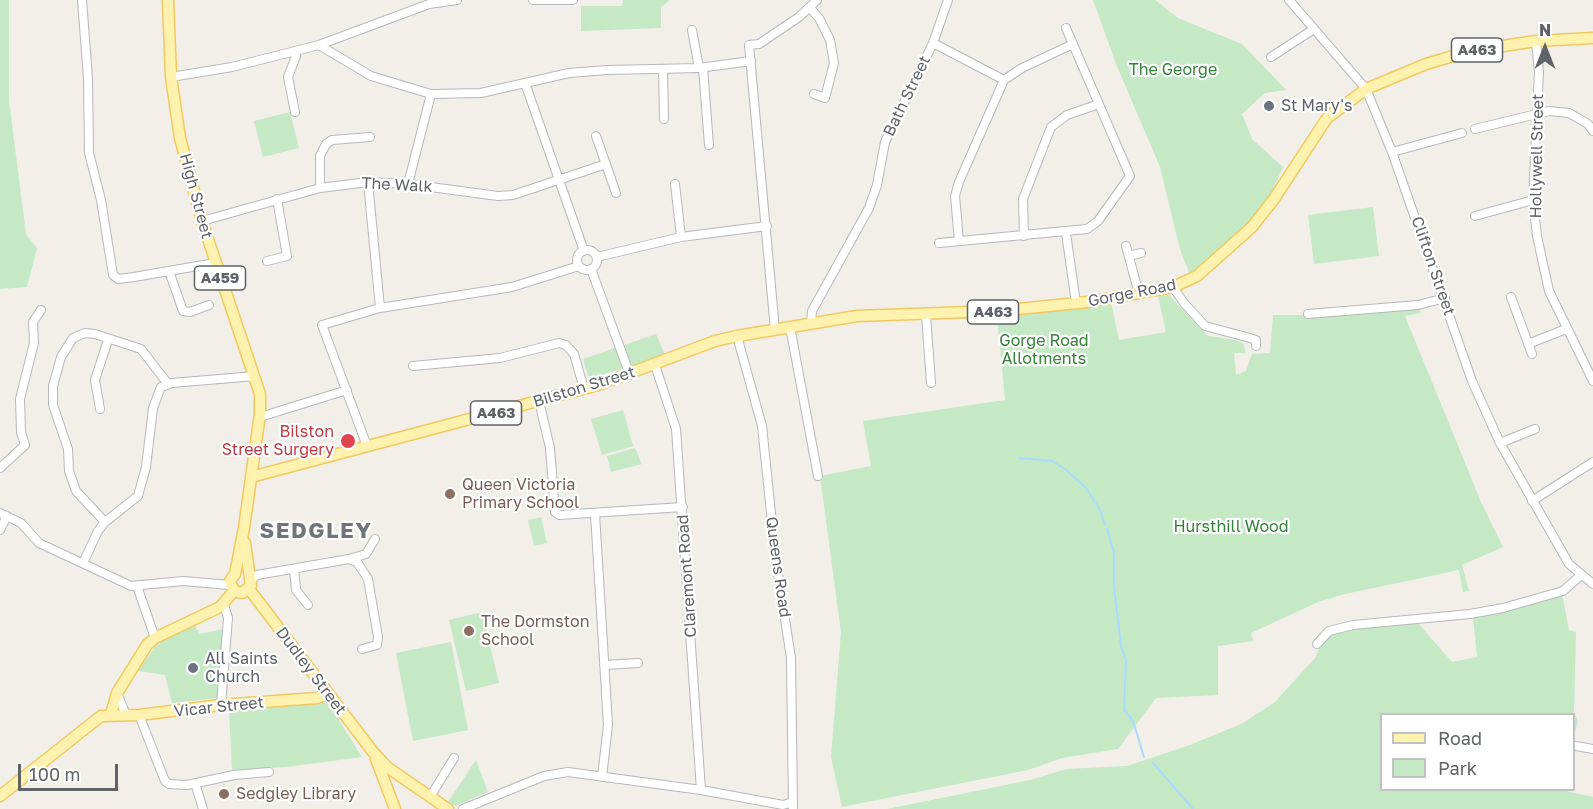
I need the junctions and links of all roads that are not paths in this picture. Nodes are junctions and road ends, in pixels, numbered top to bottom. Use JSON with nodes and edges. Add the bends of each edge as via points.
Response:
{"nodes":[{"id":1,"x":82,"y":0,"type":"edge"},
{"id":2,"x":168,"y":0,"type":"edge"},
{"id":3,"x":457,"y":0,"type":"edge"},
{"id":4,"x":533,"y":0,"type":"edge"},
{"id":5,"x":573,"y":0,"type":"edge"},
{"id":6,"x":817,"y":0,"type":"edge"},
{"id":7,"x":948,"y":0,"type":"edge"},
{"id":8,"x":1289,"y":0,"type":"edge"},
{"id":9,"x":810,"y":8,"type":"junction"},
{"id":10,"x":1066,"y":28,"type":"dead end"},
{"id":11,"x":1314,"y":29,"type":"junction"},
{"id":12,"x":692,"y":30,"type":"dead end"},
{"id":13,"x":1593,"y":38,"type":"edge"},
{"id":14,"x":1536,"y":41,"type":"junction"},
{"id":15,"x":933,"y":43,"type":"junction"},
{"id":16,"x":1073,"y":44,"type":"junction"},
{"id":17,"x":319,"y":45,"type":"junction"},
{"id":18,"x":295,"y":51,"type":"junction"},
{"id":19,"x":1271,"y":57,"type":"dead end"},
{"id":20,"x":751,"y":62,"type":"junction"},
{"id":21,"x":701,"y":68,"type":"junction"},
{"id":22,"x":663,"y":69,"type":"junction"},
{"id":23,"x":171,"y":77,"type":"junction"},
{"id":24,"x":1004,"y":80,"type":"junction"},
{"id":25,"x":525,"y":83,"type":"junction"},
{"id":26,"x":1366,"y":88,"type":"junction"},
{"id":27,"x":431,"y":94,"type":"junction"},
{"id":28,"x":814,"y":94,"type":"dead end"},
{"id":29,"x":1099,"y":104,"type":"junction"},
{"id":30,"x":296,"y":112,"type":"dead end"},
{"id":31,"x":1537,"y":113,"type":"junction"},
{"id":32,"x":663,"y":119,"type":"dead end"},
{"id":33,"x":1475,"y":129,"type":"dead end"},
{"id":34,"x":1593,"y":130,"type":"edge"},
{"id":35,"x":1462,"y":133,"type":"dead end"},
{"id":36,"x":596,"y":136,"type":"dead end"},
{"id":37,"x":370,"y":137,"type":"dead end"},
{"id":38,"x":709,"y":145,"type":"dead end"},
{"id":39,"x":1392,"y":152,"type":"junction"},
{"id":40,"x":606,"y":164,"type":"junction"},
{"id":41,"x":558,"y":180,"type":"junction"},
{"id":42,"x":368,"y":182,"type":"junction"},
{"id":43,"x":675,"y":183,"type":"dead end"},
{"id":44,"x":408,"y":184,"type":"junction"},
{"id":45,"x":321,"y":188,"type":"junction"},
{"id":46,"x":616,"y":193,"type":"dead end"},
{"id":47,"x":278,"y":199,"type":"junction"},
{"id":48,"x":1533,"y":200,"type":"junction"},
{"id":49,"x":1475,"y":216,"type":"dead end"},
{"id":50,"x":202,"y":221,"type":"junction"},
{"id":51,"x":767,"y":226,"type":"junction"},
{"id":52,"x":1066,"y":233,"type":"junction"},
{"id":53,"x":1024,"y":236,"type":"junction"},
{"id":54,"x":681,"y":237,"type":"junction"},
{"id":55,"x":958,"y":241,"type":"junction"},
{"id":56,"x":939,"y":243,"type":"dead end"},
{"id":57,"x":1126,"y":246,"type":"dead end"},
{"id":58,"x":584,"y":250,"type":"junction"},
{"id":59,"x":1141,"y":253,"type":"dead end"},
{"id":60,"x":1128,"y":256,"type":"junction"},
{"id":61,"x":597,"y":257,"type":"junction"},
{"id":62,"x":267,"y":261,"type":"dead end"},
{"id":63,"x":215,"y":263,"type":"junction"},
{"id":64,"x":579,"y":266,"type":"junction"},
{"id":65,"x":591,"y":269,"type":"junction"},
{"id":66,"x":169,"y":271,"type":"junction"},
{"id":67,"x":1173,"y":287,"type":"junction"},
{"id":68,"x":1139,"y":294,"type":"junction"},
{"id":69,"x":1511,"y":297,"type":"dead end"},
{"id":70,"x":1444,"y":298,"type":"junction"},
{"id":71,"x":1076,"y":303,"type":"junction"},
{"id":72,"x":209,"y":305,"type":"dead end"},
{"id":73,"x":380,"y":308,"type":"junction"},
{"id":74,"x":41,"y":310,"type":"dead end"},
{"id":75,"x":1308,"y":314,"type":"dead end"},
{"id":76,"x":926,"y":315,"type":"junction"},
{"id":77,"x":811,"y":323,"type":"junction"},
{"id":78,"x":790,"y":327,"type":"junction"},
{"id":79,"x":1566,"y":329,"type":"junction"},
{"id":80,"x":775,"y":330,"type":"junction"},
{"id":81,"x":737,"y":336,"type":"junction"},
{"id":82,"x":108,"y":340,"type":"junction"},
{"id":83,"x":1528,"y":344,"type":"junction"},
{"id":84,"x":1256,"y":346,"type":"dead end"},
{"id":85,"x":1532,"y":354,"type":"dead end"},
{"id":86,"x":656,"y":365,"type":"junction"},
{"id":87,"x":413,"y":366,"type":"dead end"},
{"id":88,"x":630,"y":375,"type":"junction"},
{"id":89,"x":255,"y":376,"type":"junction"},
{"id":90,"x":1593,"y":381,"type":"edge"},
{"id":91,"x":931,"y":383,"type":"dead end"},
{"id":92,"x":168,"y":384,"type":"junction"},
{"id":93,"x":584,"y":389,"type":"junction"},
{"id":94,"x":347,"y":390,"type":"junction"},
{"id":95,"x":539,"y":401,"type":"junction"},
{"id":96,"x":100,"y":409,"type":"dead end"},
{"id":97,"x":260,"y":417,"type":"junction"},
{"id":98,"x":1535,"y":429,"type":"dead end"},
{"id":99,"x":1500,"y":443,"type":"junction"},
{"id":100,"x":366,"y":446,"type":"junction"},
{"id":101,"x":1593,"y":462,"type":"edge"},
{"id":102,"x":0,"y":468,"type":"edge"},
{"id":103,"x":818,"y":476,"type":"dead end"},
{"id":104,"x":250,"y":477,"type":"junction"},
{"id":105,"x":1532,"y":501,"type":"junction"},
{"id":106,"x":683,"y":507,"type":"junction"},
{"id":107,"x":4,"y":514,"type":"edge"},
{"id":108,"x":595,"y":514,"type":"junction"},
{"id":109,"x":105,"y":522,"type":"junction"},
{"id":110,"x":244,"y":528,"type":"junction"},
{"id":111,"x":0,"y":530,"type":"edge"},
{"id":112,"x":375,"y":539,"type":"dead end"},
{"id":113,"x":349,"y":559,"type":"junction"},
{"id":114,"x":83,"y":563,"type":"junction"},
{"id":115,"x":294,"y":569,"type":"junction"},
{"id":116,"x":235,"y":574,"type":"junction"},
{"id":117,"x":1580,"y":576,"type":"junction"},
{"id":118,"x":249,"y":582,"type":"junction"},
{"id":119,"x":1593,"y":584,"type":"edge"},
{"id":120,"x":137,"y":586,"type":"junction"},
{"id":121,"x":232,"y":588,"type":"junction"},
{"id":122,"x":307,"y":598,"type":"dead end"},
{"id":123,"x":224,"y":605,"type":"junction"},
{"id":124,"x":155,"y":638,"type":"junction"},
{"id":125,"x":1317,"y":644,"type":"dead end"},
{"id":126,"x":362,"y":649,"type":"dead end"},
{"id":127,"x":638,"y":663,"type":"dead end"},
{"id":128,"x":604,"y":665,"type":"junction"},
{"id":129,"x":117,"y":693,"type":"junction"},
{"id":130,"x":327,"y":694,"type":"junction"},
{"id":131,"x":221,"y":705,"type":"junction"},
{"id":132,"x":107,"y":714,"type":"junction"},
{"id":133,"x":126,"y":715,"type":"junction"},
{"id":134,"x":139,"y":715,"type":"junction"},
{"id":135,"x":1576,"y":746,"type":"dead end"},
{"id":136,"x":1593,"y":749,"type":"edge"},
{"id":137,"x":373,"y":752,"type":"junction"},
{"id":138,"x":454,"y":758,"type":"dead end"},
{"id":139,"x":268,"y":772,"type":"dead end"},
{"id":140,"x":603,"y":777,"type":"junction"},
{"id":141,"x":386,"y":782,"type":"junction"},
{"id":142,"x":195,"y":783,"type":"junction"},
{"id":143,"x":414,"y":786,"type":"junction"},
{"id":144,"x":701,"y":790,"type":"junction"},
{"id":145,"x":0,"y":796,"type":"edge"},
{"id":146,"x":430,"y":797,"type":"junction"},
{"id":147,"x":793,"y":805,"type":"edge"},
{"id":148,"x":202,"y":809,"type":"edge"},
{"id":149,"x":394,"y":809,"type":"edge"},
{"id":150,"x":448,"y":809,"type":"edge"},
{"id":151,"x":463,"y":809,"type":"edge"}],
"edges":[{"from":1,"to":66,"type":"street","via":[[89,153],[101,200],[110,269],[118,279]]},
{"from":2,"to":23,"type":"main road","name":"High Street","number":"A459"},
{"from":3,"to":17,"type":"street","via":[[429,4]]},
{"from":4,"to":5,"type":"street"},
{"from":6,"to":9,"type":"street"},
{"from":7,"to":15,"type":"street","name":"Bath Street"},
{"from":8,"to":11,"type":"street","name":"Clifton Street"},
{"from":9,"to":20,"type":"street","via":[[759,44],[749,45]]},
{"from":9,"to":28,"type":"street","via":[[830,39],[834,63],[825,98]]},
{"from":10,"to":16,"type":"street"},
{"from":11,"to":19,"type":"street"},
{"from":11,"to":26,"type":"street","name":"Clifton Street"},
{"from":12,"to":21,"type":"street"},
{"from":13,"to":14,"type":"main road","number":"A463"},
{"from":14,"to":26,"type":"main road","number":"A463","via":[[1470,51]]},
{"from":14,"to":31,"type":"street","name":"Hollywell Street"},
{"from":15,"to":24,"type":"street"},
{"from":15,"to":77,"type":"street","name":"Bath Street","via":[[887,136],[869,208],[812,311]]},
{"from":16,"to":24,"type":"street"},
{"from":16,"to":29,"type":"street"},
{"from":17,"to":18,"type":"street"},
{"from":17,"to":27,"type":"street","via":[[371,76]]},
{"from":18,"to":23,"type":"street"},
{"from":18,"to":30,"type":"street","via":[[288,78]]},
{"from":20,"to":21,"type":"street"},
{"from":20,"to":51,"type":"street"},
{"from":21,"to":22,"type":"street"},
{"from":21,"to":38,"type":"street"},
{"from":22,"to":25,"type":"street","via":[[588,72]]},
{"from":22,"to":32,"type":"street"},
{"from":23,"to":50,"type":"main road","name":"High Street","number":"A459","via":[[176,119]]},
{"from":24,"to":55,"type":"street","via":[[958,182]]},
{"from":25,"to":27,"type":"street","via":[[481,93]]},
{"from":25,"to":41,"type":"street"},
{"from":26,"to":39,"type":"street","name":"Clifton Street"},
{"from":26,"to":67,"type":"main road","name":"Gorge Road","number":"A463","via":[[1327,118],[1252,227],[1197,276]]},
{"from":27,"to":44,"type":"street"},
{"from":29,"to":52,"type":"street","via":[[1130,176],[1094,226]]},
{"from":29,"to":53,"type":"street","via":[[1067,115],[1051,127],[1023,199]]},
{"from":31,"to":33,"type":"street"},
{"from":31,"to":34,"type":"street","via":[[1569,113]]},
{"from":31,"to":48,"type":"street","name":"Hollywell Street"},
{"from":35,"to":39,"type":"street"},
{"from":36,"to":40,"type":"street"},
{"from":37,"to":45,"type":"street","via":[[332,140],[326,144],[320,156]]},
{"from":39,"to":70,"type":"street","name":"Clifton Street"},
{"from":40,"to":41,"type":"street","name":"The Walk"},
{"from":40,"to":46,"type":"street"},
{"from":41,"to":44,"type":"street","name":"The Walk","via":[[498,196]]},
{"from":41,"to":58,"type":"street"},
{"from":42,"to":44,"type":"street","name":"The Walk"},
{"from":42,"to":45,"type":"street","name":"The Walk"},
{"from":42,"to":73,"type":"street"},
{"from":43,"to":54,"type":"street"},
{"from":45,"to":47,"type":"street","name":"The Walk"},
{"from":47,"to":50,"type":"street","name":"The Walk"},
{"from":47,"to":62,"type":"street","via":[[287,256]]},
{"from":48,"to":49,"type":"street"},
{"from":48,"to":79,"type":"street","name":"Hollywell Street","via":[[1543,271]]},
{"from":50,"to":63,"type":"main road","name":"High Street","number":"A459"},
{"from":51,"to":54,"type":"street"},
{"from":51,"to":80,"type":"street"},
{"from":52,"to":53,"type":"street"},
{"from":52,"to":71,"type":"street"},
{"from":53,"to":55,"type":"street"},
{"from":54,"to":61,"type":"street"},
{"from":55,"to":56,"type":"street"},
{"from":57,"to":60,"type":"street"},
{"from":58,"to":61,"type":"street"},
{"from":58,"to":64,"type":"street","via":[[578,255]]},
{"from":59,"to":60,"type":"street"},
{"from":60,"to":68,"type":"street"},
{"from":61,"to":65,"type":"street"},
{"from":63,"to":66,"type":"street"},
{"from":63,"to":89,"type":"main road","name":"High Street","number":"A459"},
{"from":64,"to":65,"type":"street"},
{"from":64,"to":73,"type":"street","via":[[512,287]]},
{"from":65,"to":88,"type":"street"},
{"from":66,"to":72,"type":"street","via":[[183,311]]},
{"from":67,"to":68,"type":"main road","name":"Gorge Road","number":"A463"},
{"from":67,"to":84,"type":"street","via":[[1205,326],[1256,340]]},
{"from":68,"to":71,"type":"main road","name":"Gorge Road","number":"A463"},
{"from":69,"to":83,"type":"street"},
{"from":70,"to":75,"type":"street","via":[[1418,305]]},
{"from":70,"to":99,"type":"street","name":"Clifton Street","via":[[1472,381]]},
{"from":71,"to":76,"type":"main road","name":"Gorge Road","number":"A463"},
{"from":73,"to":94,"type":"street","via":[[322,325]]},
{"from":74,"to":102,"type":"street","via":[[33,322],[34,343],[20,399],[25,445]]},
{"from":76,"to":77,"type":"main road","name":"Gorge Road","number":"A463","via":[[857,316]]},
{"from":76,"to":91,"type":"street"},
{"from":77,"to":78,"type":"main road","name":"Bilston Street","number":"A463"},
{"from":78,"to":80,"type":"main road","name":"Bilston Street","number":"A463"},
{"from":78,"to":103,"type":"street"},
{"from":79,"to":83,"type":"street"},
{"from":79,"to":90,"type":"street","name":"Hollywell Street"},
{"from":80,"to":81,"type":"main road","name":"Bilston Street","number":"A463"},
{"from":81,"to":86,"type":"main road","name":"Bilston Street","number":"A463"},
{"from":81,"to":147,"type":"street","name":"Queens Road","via":[[762,426],[791,658]]},
{"from":82,"to":92,"type":"street","via":[[141,349]]},
{"from":82,"to":96,"type":"street","via":[[95,380]]},
{"from":82,"to":109,"type":"street","via":[[85,333],[73,338],[62,357],[52,394],[76,491]]},
{"from":83,"to":85,"type":"street"},
{"from":86,"to":88,"type":"main road","name":"Bilston Street","number":"A463"},
{"from":86,"to":106,"type":"street","name":"Claremont Road","via":[[676,429]]},
{"from":87,"to":93,"type":"street","via":[[500,358],[559,343],[567,345],[574,354]]},
{"from":88,"to":93,"type":"main road","name":"Bilston Street","number":"A463"},
{"from":89,"to":92,"type":"street"},
{"from":89,"to":97,"type":"main road","name":"High Street","number":"A459"},
{"from":92,"to":109,"type":"street","via":[[157,393],[138,496]]},
{"from":93,"to":95,"type":"main road","name":"Bilston Street","number":"A463"},
{"from":94,"to":97,"type":"street"},
{"from":94,"to":100,"type":"street"},
{"from":95,"to":100,"type":"main road","name":"Bilston Street","number":"A463"},
{"from":95,"to":108,"type":"street","via":[[550,448],[555,512]]},
{"from":97,"to":104,"type":"main road","name":"High Street","number":"A459"},
{"from":98,"to":99,"type":"street"},
{"from":99,"to":105,"type":"street","name":"Clifton Street"},
{"from":100,"to":104,"type":"main road","name":"Bilston Street","number":"A463"},
{"from":101,"to":105,"type":"street"},
{"from":104,"to":110,"type":"main road","name":"High Street","number":"A459"},
{"from":105,"to":117,"type":"street","name":"Clifton Street"},
{"from":106,"to":108,"type":"street"},
{"from":106,"to":144,"type":"street","name":"Claremont Road"},
{"from":107,"to":111,"type":"street"},
{"from":107,"to":114,"type":"street","via":[[21,523],[39,543]]},
{"from":108,"to":128,"type":"street"},
{"from":109,"to":114,"type":"street"},
{"from":110,"to":116,"type":"main road","name":"High Street","number":"A459"},
{"from":110,"to":118,"type":"main road","name":"High Street","number":"A459"},
{"from":112,"to":113,"type":"street","via":[[366,554]]},
{"from":113,"to":115,"type":"street"},
{"from":113,"to":126,"type":"street","via":[[357,562],[368,579],[378,637],[377,645]]},
{"from":114,"to":120,"type":"street"},
{"from":115,"to":118,"type":"street","via":[[257,575]]},
{"from":115,"to":122,"type":"street","via":[[296,590]]},
{"from":116,"to":118,"type":"main road","via":[[243,572]]},
{"from":116,"to":121,"type":"main road","number":"A459"},
{"from":117,"to":119,"type":"street"},
{"from":117,"to":125,"type":"street","via":[[1563,591],[1503,608],[1353,625],[1329,631]]},
{"from":118,"to":121,"type":"main road","via":[[242,593]]},
{"from":118,"to":130,"type":"main road","name":"Dudley Street"},
{"from":120,"to":121,"type":"street","via":[[183,580]]},
{"from":120,"to":124,"type":"street"},
{"from":121,"to":123,"type":"main road"},
{"from":123,"to":124,"type":"main road"},
{"from":123,"to":131,"type":"street","via":[[228,618]]},
{"from":124,"to":129,"type":"main road","via":[[141,652]]},
{"from":127,"to":128,"type":"street"},
{"from":128,"to":140,"type":"street","via":[[608,725]]},
{"from":129,"to":132,"type":"main road"},
{"from":129,"to":133,"type":"street"},
{"from":130,"to":131,"type":"main road","name":"Vicar Street"},
{"from":130,"to":137,"type":"main road","name":"Dudley Street"},
{"from":131,"to":134,"type":"main road","name":"Vicar Street"},
{"from":132,"to":133,"type":"main road","name":"Vicar Street"},
{"from":132,"to":145,"type":"main road"},
{"from":133,"to":134,"type":"main road","name":"Vicar Street"},
{"from":134,"to":142,"type":"street","via":[[165,781],[174,785]]},
{"from":135,"to":136,"type":"street"},
{"from":137,"to":141,"type":"main road"},
{"from":137,"to":143,"type":"main road"},
{"from":138,"to":146,"type":"street"},
{"from":139,"to":142,"type":"street"},
{"from":140,"to":144,"type":"street"},
{"from":140,"to":151,"type":"street","via":[[556,773]]},
{"from":141,"to":143,"type":"main road"},
{"from":141,"to":149,"type":"main road"},
{"from":142,"to":148,"type":"street"},
{"from":143,"to":146,"type":"main road"},
{"from":144,"to":147,"type":"street"},
{"from":146,"to":150,"type":"main road"}]}
